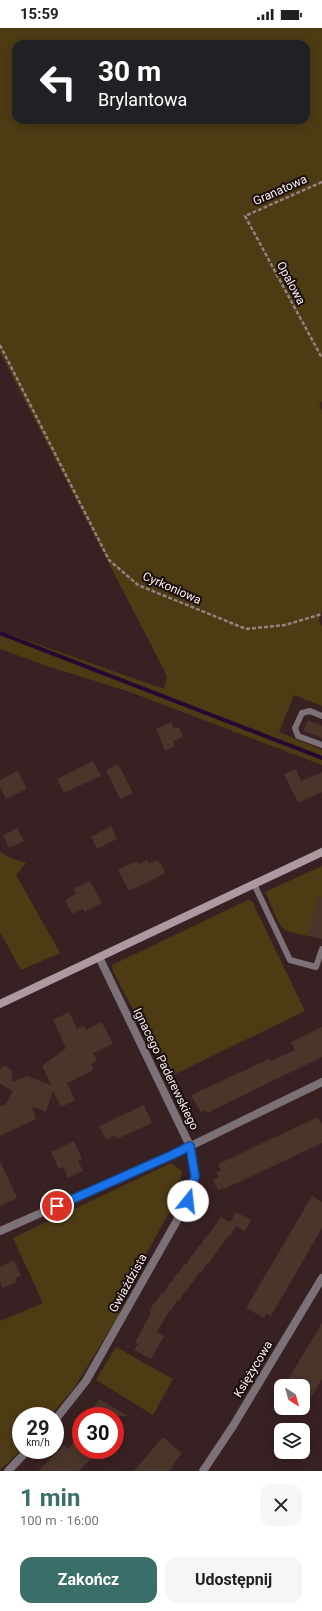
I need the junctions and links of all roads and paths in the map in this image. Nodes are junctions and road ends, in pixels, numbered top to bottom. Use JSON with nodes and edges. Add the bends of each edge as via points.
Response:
{"nodes":[{"id":1,"x":322,"y":182,"type":"edge"},
{"id":2,"x":245,"y":216,"type":"joint"},
{"id":3,"x":0,"y":345,"type":"edge"},
{"id":4,"x":322,"y":358,"type":"edge"},
{"id":5,"x":322,"y":614,"type":"edge"},
{"id":6,"x":322,"y":716,"type":"edge"},
{"id":7,"x":322,"y":745,"type":"edge"},
{"id":8,"x":322,"y":852,"type":"edge"},
{"id":9,"x":254,"y":884,"type":"junction"},
{"id":10,"x":322,"y":949,"type":"edge"},
{"id":11,"x":99,"y":957,"type":"junction"},
{"id":12,"x":0,"y":1004,"type":"edge"},
{"id":13,"x":322,"y":1082,"type":"edge"},
{"id":14,"x":190,"y":1146,"type":"junction"},
{"id":15,"x":0,"y":1231,"type":"edge"},
{"id":16,"x":322,"y":1278,"type":"edge"},
{"id":17,"x":64,"y":1409,"type":"edge"},
{"id":18,"x":19,"y":1459,"type":"edge"},
{"id":19,"x":8,"y":1471,"type":"edge"},
{"id":20,"x":203,"y":1471,"type":"edge"}],
"edges":[{"from":1,"to":2,"type":"path","name":"Granatowa"},
{"from":2,"to":4,"type":"path","name":"Opalowa"},
{"from":3,"to":5,"type":"path","name":"Cyrkoniowa","via":[[109,560],[138,584],[246,629],[285,625]]},
{"from":6,"to":7,"type":"lane","via":[[310,711],[302,713],[295,728],[298,736]]},
{"from":8,"to":9,"type":"street"},
{"from":9,"to":10,"type":"lane","via":[[290,960],[316,967]]},
{"from":9,"to":11,"type":"street"},
{"from":11,"to":12,"type":"street"},
{"from":11,"to":14,"type":"street","name":"Ignacego Paderewskiego"},
{"from":13,"to":14,"type":"street","name":"Ignacego Paderewskiego"},
{"from":14,"to":15,"type":"street"},
{"from":14,"to":17,"type":"street","name":"Gwiaździsta","via":[[195,1176],[188,1201],[86,1381]]},
{"from":16,"to":20,"type":"street","name":"Księżycowa"},
{"from":18,"to":19,"type":"street"}]}
